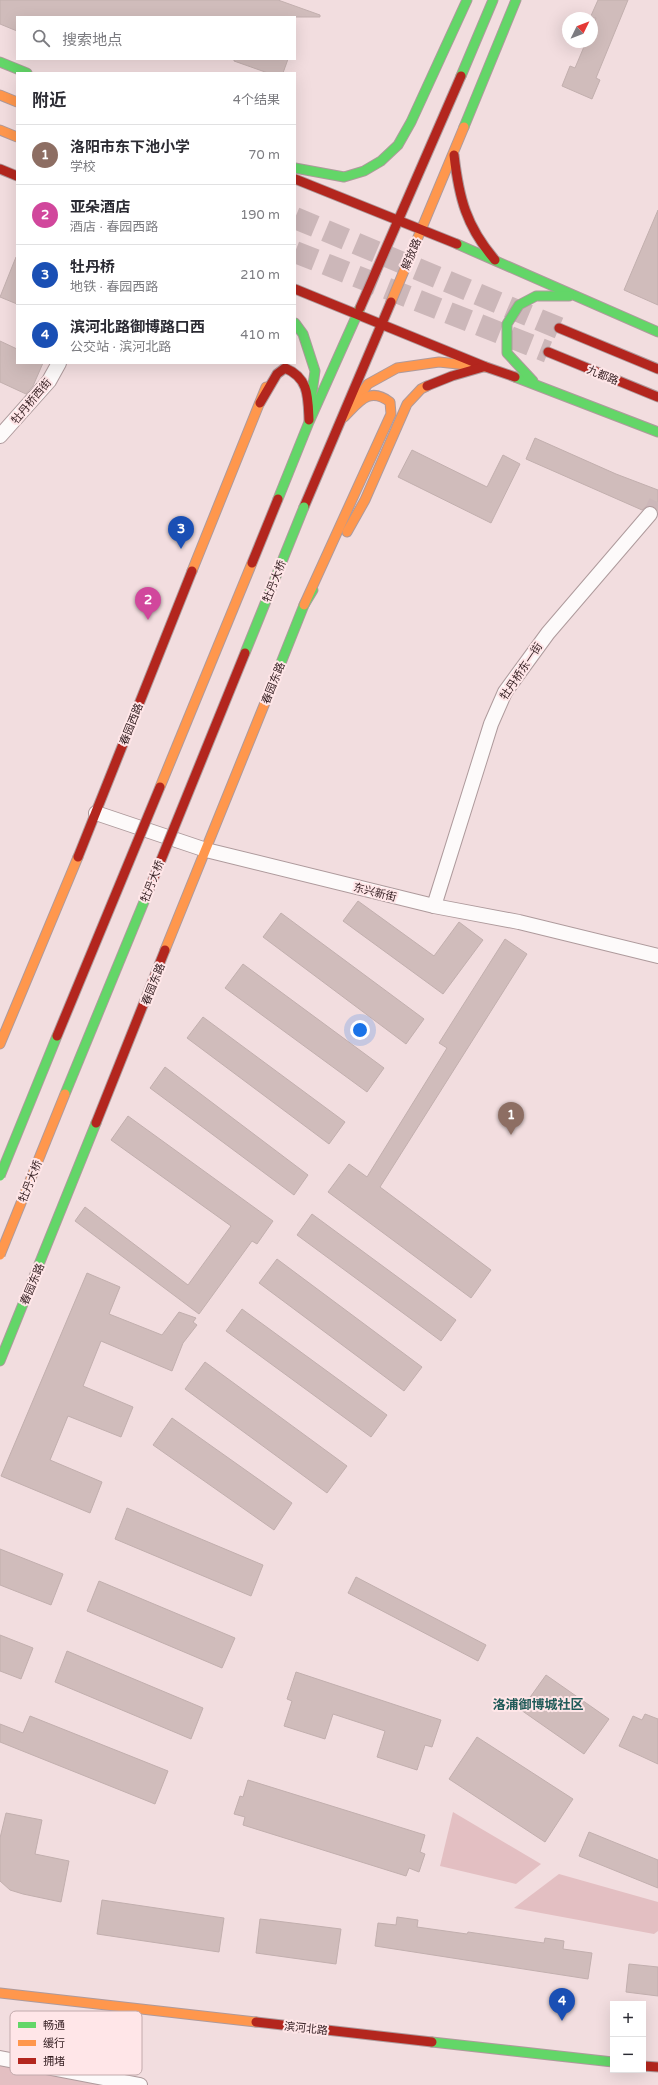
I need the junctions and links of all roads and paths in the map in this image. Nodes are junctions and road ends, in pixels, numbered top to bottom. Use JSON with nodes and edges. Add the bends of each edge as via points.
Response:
{"nodes":[{"id":1,"x":467,"y":0,"type":"edge"},
{"id":2,"x":493,"y":0,"type":"edge"},
{"id":3,"x":516,"y":0,"type":"edge"},
{"id":4,"x":0,"y":62,"type":"edge"},
{"id":5,"x":25,"y":72,"type":"edge"},
{"id":6,"x":0,"y":95,"type":"edge"},
{"id":7,"x":16,"y":102,"type":"edge"},
{"id":8,"x":0,"y":130,"type":"edge"},
{"id":9,"x":16,"y":137,"type":"edge"},
{"id":10,"x":454,"y":153,"type":"junction"},
{"id":11,"x":296,"y":168,"type":"edge"},
{"id":12,"x":0,"y":169,"type":"edge"},
{"id":13,"x":16,"y":176,"type":"edge"},
{"id":14,"x":296,"y":179,"type":"edge"},
{"id":15,"x":399,"y":221,"type":"junction"},
{"id":16,"x":421,"y":230,"type":"junction"},
{"id":17,"x":496,"y":260,"type":"junction"},
{"id":18,"x":296,"y":289,"type":"edge"},
{"id":19,"x":575,"y":296,"type":"junction"},
{"id":20,"x":358,"y":314,"type":"junction"},
{"id":21,"x":382,"y":323,"type":"junction"},
{"id":22,"x":296,"y":324,"type":"edge"},
{"id":23,"x":559,"y":328,"type":"tunnel mouth"},
{"id":24,"x":658,"y":332,"type":"edge"},
{"id":25,"x":548,"y":352,"type":"tunnel mouth"},
{"id":26,"x":58,"y":364,"type":"edge"},
{"id":27,"x":276,"y":364,"type":"edge"},
{"id":28,"x":486,"y":367,"type":"junction"},
{"id":29,"x":658,"y":369,"type":"edge"},
{"id":30,"x":536,"y":384,"type":"junction"},
{"id":31,"x":658,"y":397,"type":"edge"},
{"id":32,"x":260,"y":403,"type":"junction"},
{"id":33,"x":340,"y":420,"type":"junction"},
{"id":34,"x":309,"y":422,"type":"junction"},
{"id":35,"x":658,"y":432,"type":"edge"},
{"id":36,"x":0,"y":436,"type":"edge"},
{"id":37,"x":304,"y":506,"type":"joint"},
{"id":38,"x":650,"y":514,"type":"tunnel mouth"},
{"id":39,"x":304,"y":606,"type":"junction"},
{"id":40,"x":96,"y":813,"type":"junction"},
{"id":41,"x":206,"y":850,"type":"junction"},
{"id":42,"x":434,"y":906,"type":"junction"},
{"id":43,"x":658,"y":956,"type":"edge"},
{"id":44,"x":0,"y":1044,"type":"edge"},
{"id":45,"x":0,"y":1176,"type":"edge"},
{"id":46,"x":0,"y":1255,"type":"edge"},
{"id":47,"x":0,"y":1361,"type":"edge"},
{"id":48,"x":0,"y":1993,"type":"edge"},
{"id":49,"x":0,"y":2058,"type":"edge"},
{"id":50,"x":10,"y":2060,"type":"edge"},
{"id":51,"x":610,"y":2062,"type":"edge"},
{"id":52,"x":646,"y":2066,"type":"edge"},
{"id":53,"x":658,"y":2067,"type":"edge"},
{"id":54,"x":88,"y":2075,"type":"edge"},
{"id":55,"x":140,"y":2085,"type":"edge"}],
"edges":[{"from":1,"to":11,"type":"main road","via":[[398,145],[381,161],[364,171],[344,177]]},
{"from":2,"to":15,"type":"main road"},
{"from":3,"to":10,"type":"main road","name":"解放路"},
{"from":4,"to":5,"type":"main road"},
{"from":6,"to":7,"type":"main road"},
{"from":8,"to":9,"type":"main road"},
{"from":10,"to":16,"type":"main road","name":"解放路"},
{"from":10,"to":17,"type":"main road","via":[[458,192],[464,213],[481,245]]},
{"from":12,"to":13,"type":"main road"},
{"from":14,"to":15,"type":"main road"},
{"from":15,"to":16,"type":"main road"},
{"from":15,"to":20,"type":"main road"},
{"from":16,"to":17,"type":"main road"},
{"from":16,"to":21,"type":"main road","name":"解放路"},
{"from":17,"to":19,"type":"main road"},
{"from":18,"to":20,"type":"main road"},
{"from":19,"to":24,"type":"main road"},
{"from":19,"to":30,"type":"main road","via":[[536,296],[519,305],[507,324],[507,353]]},
{"from":20,"to":21,"type":"main road"},
{"from":20,"to":34,"type":"main road"},
{"from":21,"to":28,"type":"main road"},
{"from":21,"to":33,"type":"main road","name":"解放路"},
{"from":22,"to":34,"type":"main road","via":[[303,334],[315,371]]},
{"from":23,"to":29,"type":"main road"},
{"from":25,"to":31,"type":"main road","name":"九都路"},
{"from":26,"to":36,"type":"street","name":"牡丹桥西街","via":[[49,380]]},
{"from":27,"to":32,"type":"main road"},
{"from":28,"to":30,"type":"main road"},
{"from":28,"to":33,"type":"main road","via":[[439,362],[397,368],[368,384]]},
{"from":28,"to":39,"type":"main road","via":[[452,376],[421,389],[407,404],[365,500]]},
{"from":30,"to":35,"type":"main road"},
{"from":32,"to":34,"type":"main road","via":[[277,374],[285,368],[295,371],[307,393]]},
{"from":32,"to":40,"type":"main road","name":"春园西路"},
{"from":33,"to":37,"type":"main road","name":"解放路"},
{"from":33,"to":39,"type":"main road","via":[[366,397],[376,394],[384,396],[390,402],[391,414]]},
{"from":34,"to":45,"type":"main road","bridge":true},
{"from":37,"to":46,"type":"main road","name":"牡丹大桥","bridge":true},
{"from":38,"to":42,"type":"street","name":"牡丹桥东一街","via":[[548,633],[505,692],[491,724]]},
{"from":39,"to":41,"type":"main road","name":"春园东路"},
{"from":40,"to":41,"type":"street","name":"东兴新街"},
{"from":40,"to":44,"type":"main road","name":"春园西路"},
{"from":41,"to":42,"type":"street","name":"东兴新街"},
{"from":41,"to":47,"type":"main road","name":"春园东路"},
{"from":42,"to":43,"type":"street","name":"东兴新街","via":[[519,922]]},
{"from":48,"to":51,"type":"main road","name":"滨河北路"},
{"from":49,"to":50,"type":"street"},
{"from":52,"to":53,"type":"main road"},
{"from":54,"to":55,"type":"street"}]}
